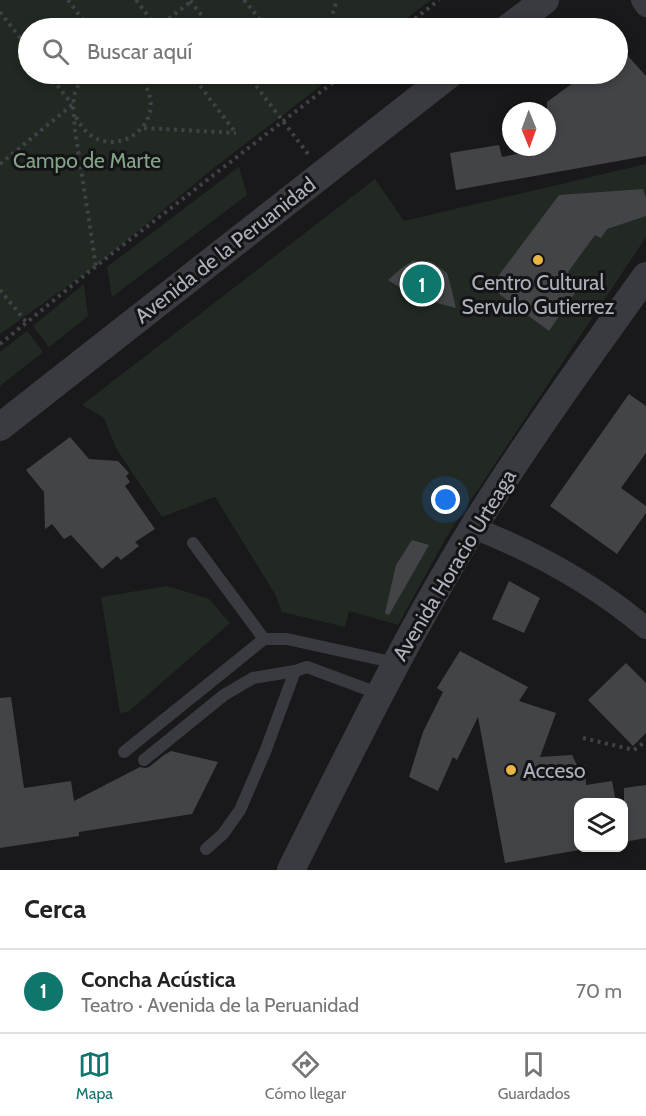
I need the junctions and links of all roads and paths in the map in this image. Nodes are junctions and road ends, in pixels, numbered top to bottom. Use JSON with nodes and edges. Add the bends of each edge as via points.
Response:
{"nodes":[{"id":1,"x":68,"y":0,"type":"edge"},
{"id":2,"x":136,"y":0,"type":"edge"},
{"id":3,"x":191,"y":0,"type":"edge"},
{"id":4,"x":244,"y":0,"type":"edge"},
{"id":5,"x":337,"y":0,"type":"edge"},
{"id":6,"x":440,"y":0,"type":"edge"},
{"id":7,"x":545,"y":0,"type":"edge"},
{"id":8,"x":642,"y":0,"type":"edge"},
{"id":9,"x":646,"y":6,"type":"edge"},
{"id":10,"x":0,"y":12,"type":"edge"},
{"id":11,"x":82,"y":18,"type":"edge"},
{"id":12,"x":150,"y":18,"type":"edge"},
{"id":13,"x":170,"y":18,"type":"edge"},
{"id":14,"x":204,"y":18,"type":"edge"},
{"id":15,"x":259,"y":18,"type":"edge"},
{"id":16,"x":331,"y":18,"type":"edge"},
{"id":17,"x":416,"y":18,"type":"edge"},
{"id":18,"x":521,"y":18,"type":"edge"},
{"id":19,"x":18,"y":35,"type":"edge"},
{"id":20,"x":56,"y":84,"type":"edge"},
{"id":21,"x":79,"y":84,"type":"edge"},
{"id":22,"x":146,"y":84,"type":"edge"},
{"id":23,"x":199,"y":84,"type":"edge"},
{"id":24,"x":255,"y":84,"type":"edge"},
{"id":25,"x":331,"y":84,"type":"edge"},
{"id":26,"x":437,"y":84,"type":"edge"},
{"id":27,"x":73,"y":105,"type":"junction"},
{"id":28,"x":283,"y":120,"type":"junction"},
{"id":29,"x":143,"y":128,"type":"junction"},
{"id":30,"x":0,"y":164,"type":"edge"},
{"id":31,"x":323,"y":174,"type":"junction"},
{"id":32,"x":96,"y":266,"type":"junction"},
{"id":33,"x":646,"y":276,"type":"edge"},
{"id":34,"x":0,"y":290,"type":"edge"},
{"id":35,"x":27,"y":323,"type":"junction"},
{"id":36,"x":0,"y":344,"type":"edge"},
{"id":37,"x":0,"y":428,"type":"edge"},
{"id":38,"x":474,"y":528,"type":"junction"},
{"id":39,"x":194,"y":543,"type":"dead end"},
{"id":40,"x":646,"y":627,"type":"edge"},
{"id":41,"x":264,"y":639,"type":"junction"},
{"id":42,"x":396,"y":663,"type":"junction"},
{"id":43,"x":295,"y":671,"type":"junction"},
{"id":44,"x":380,"y":694,"type":"junction"},
{"id":45,"x":583,"y":738,"type":"dead end"},
{"id":46,"x":646,"y":741,"type":"edge"},
{"id":47,"x":124,"y":752,"type":"dead end"},
{"id":48,"x":144,"y":760,"type":"dead end"},
{"id":49,"x":206,"y":849,"type":"dead end"},
{"id":50,"x":291,"y":870,"type":"edge"}],
"edges":[{"from":1,"to":11,"type":"path"},
{"from":2,"to":12,"type":"path"},
{"from":3,"to":13,"type":"path"},
{"from":3,"to":14,"type":"path"},
{"from":4,"to":15,"type":"path"},
{"from":5,"to":16,"type":"path"},
{"from":6,"to":17,"type":"path"},
{"from":7,"to":18,"type":"street"},
{"from":8,"to":9,"type":"street"},
{"from":10,"to":19,"type":"path"},
{"from":20,"to":27,"type":"path"},
{"from":21,"to":27,"type":"path"},
{"from":22,"to":29,"type":"path","via":[[152,106]]},
{"from":23,"to":29,"type":"path","via":[[236,133]]},
{"from":24,"to":28,"type":"path"},
{"from":25,"to":28,"type":"path"},
{"from":26,"to":31,"type":"street","name":"Avenida de la Peruanidad"},
{"from":27,"to":29,"type":"path","via":[[83,130],[106,142],[120,142]]},
{"from":27,"to":30,"type":"path"},
{"from":27,"to":32,"type":"path"},
{"from":28,"to":31,"type":"path"},
{"from":28,"to":32,"type":"path"},
{"from":31,"to":37,"type":"street","name":"Avenida de la Peruanidad"},
{"from":32,"to":35,"type":"path"},
{"from":33,"to":38,"type":"street","name":"Avenida Horacio Urteaga","via":[[524,447]]},
{"from":34,"to":35,"type":"path"},
{"from":35,"to":36,"type":"path"},
{"from":38,"to":40,"type":"street","via":[[537,556]]},
{"from":38,"to":42,"type":"street","name":"Avenida Horacio Urteaga"},
{"from":39,"to":41,"type":"lane"},
{"from":41,"to":42,"type":"lane","via":[[287,639]]},
{"from":41,"to":47,"type":"lane"},
{"from":42,"to":44,"type":"street","name":"Avenida Horacio Urteaga"},
{"from":43,"to":44,"type":"lane","via":[[307,667]]},
{"from":43,"to":48,"type":"lane","via":[[253,678],[225,695]]},
{"from":43,"to":49,"type":"lane","via":[[240,810]]},
{"from":44,"to":50,"type":"street","name":"Avenida Horacio Urteaga"},
{"from":45,"to":46,"type":"path","via":[[634,750]]}]}
